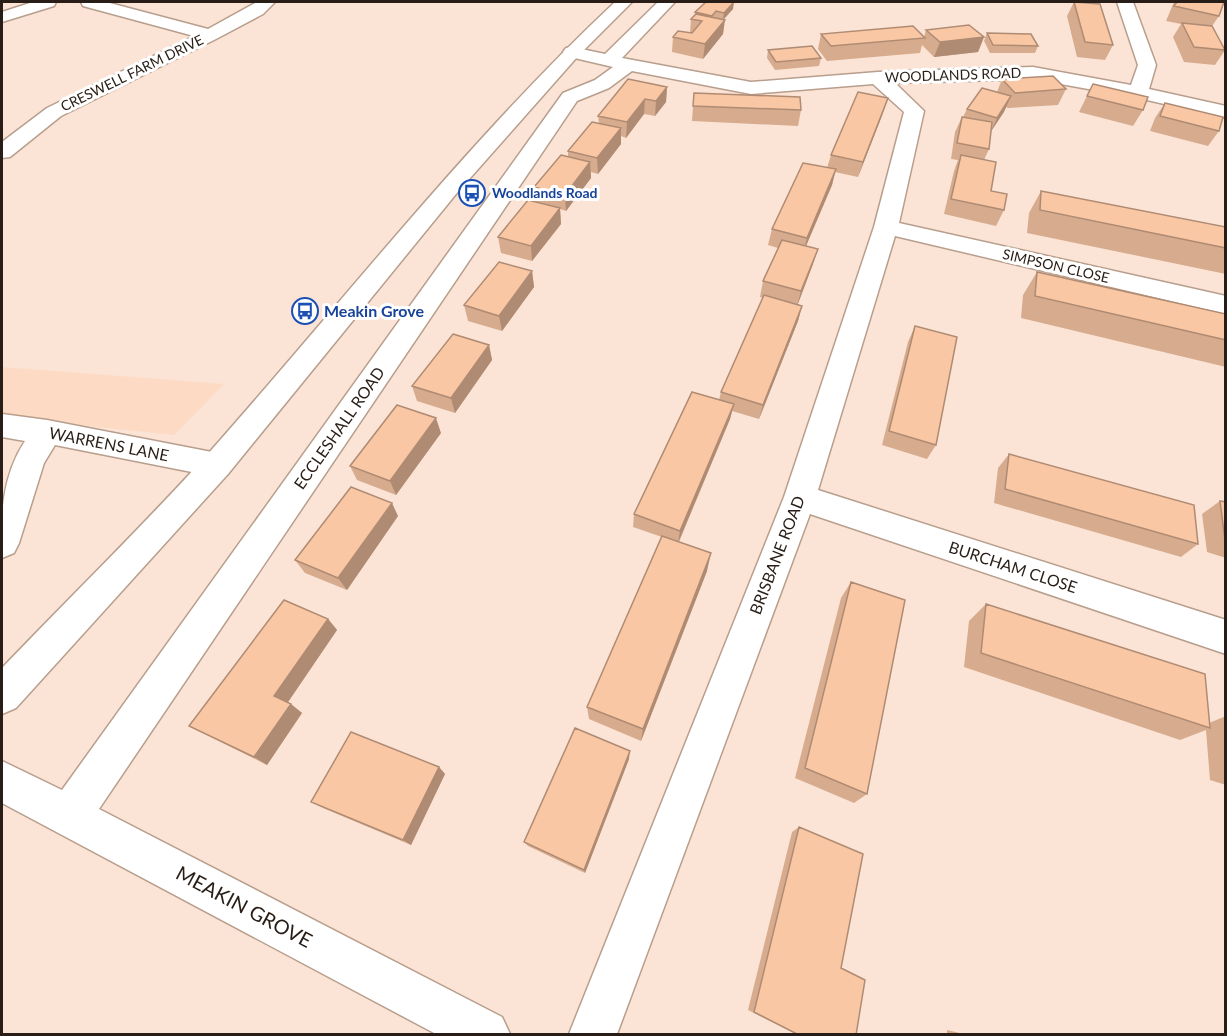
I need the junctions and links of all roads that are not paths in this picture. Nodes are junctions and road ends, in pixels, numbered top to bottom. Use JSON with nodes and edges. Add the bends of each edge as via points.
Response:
{"nodes":[{"id":1,"x":48,"y":2,"type":"edge"},
{"id":2,"x":89,"y":2,"type":"edge"},
{"id":3,"x":267,"y":2,"type":"edge"},
{"id":4,"x":624,"y":2,"type":"edge"},
{"id":5,"x":662,"y":2,"type":"edge"},
{"id":6,"x":1125,"y":2,"type":"edge"},
{"id":7,"x":2,"y":17,"type":"edge"},
{"id":8,"x":210,"y":35,"type":"junction"},
{"id":9,"x":572,"y":52,"type":"junction"},
{"id":10,"x":618,"y":63,"type":"junction"},
{"id":11,"x":878,"y":78,"type":"junction"},
{"id":12,"x":1138,"y":92,"type":"junction"},
{"id":13,"x":1226,"y":112,"type":"edge"},
{"id":14,"x":2,"y":152,"type":"edge"},
{"id":15,"x":886,"y":227,"type":"junction"},
{"id":16,"x":1226,"y":304,"type":"edge"},
{"id":17,"x":2,"y":426,"type":"edge"},
{"id":18,"x":47,"y":432,"type":"junction"},
{"id":19,"x":217,"y":465,"type":"junction"},
{"id":20,"x":800,"y":497,"type":"junction"},
{"id":21,"x":2,"y":543,"type":"edge"},
{"id":22,"x":1226,"y":637,"type":"edge"},
{"id":23,"x":2,"y":695,"type":"edge"},
{"id":24,"x":2,"y":781,"type":"edge"},
{"id":25,"x":70,"y":815,"type":"junction"},
{"id":26,"x":485,"y":1035,"type":"edge"},
{"id":27,"x":593,"y":1035,"type":"edge"}],
"edges":[{"from":1,"to":7,"type":"street"},
{"from":2,"to":8,"type":"street"},
{"from":3,"to":8,"type":"street","name":"CRESWELL FARM DRIVE"},
{"from":4,"to":9,"type":"street"},
{"from":5,"to":10,"type":"street","name":"ECCLESHALL ROAD"},
{"from":6,"to":12,"type":"street","via":[[1147,65]]},
{"from":8,"to":14,"type":"street","name":"CRESWELL FARM DRIVE","via":[[54,112]]},
{"from":9,"to":10,"type":"street","name":"WOODLANDS ROAD"},
{"from":9,"to":19,"type":"street","via":[[448,189]]},
{"from":10,"to":11,"type":"street","name":"WOODLANDS ROAD","via":[[751,88]]},
{"from":10,"to":25,"type":"street","name":"ECCLESHALL ROAD","via":[[602,84],[570,97]]},
{"from":11,"to":12,"type":"street","name":"WOODLANDS ROAD","via":[[1033,73]]},
{"from":11,"to":15,"type":"street","name":"BRISBANE ROAD","via":[[914,111]]},
{"from":12,"to":13,"type":"street","name":"WOODLANDS ROAD"},
{"from":15,"to":16,"type":"street","name":"SIMPSON CLOSE"},
{"from":15,"to":20,"type":"street","name":"BRISBANE ROAD"},
{"from":17,"to":18,"type":"street","name":"WARRENS LANE"},
{"from":18,"to":19,"type":"street","name":"WARRENS LANE"},
{"from":18,"to":21,"type":"street","via":[[29,460]]},
{"from":19,"to":23,"type":"street"},
{"from":20,"to":22,"type":"street","name":"BURCHAM CLOSE"},
{"from":20,"to":27,"type":"street","name":"BRISBANE ROAD"},
{"from":24,"to":25,"type":"street","name":"MEAKIN GROVE"},
{"from":25,"to":26,"type":"street","name":"MEAKIN GROVE"}]}
